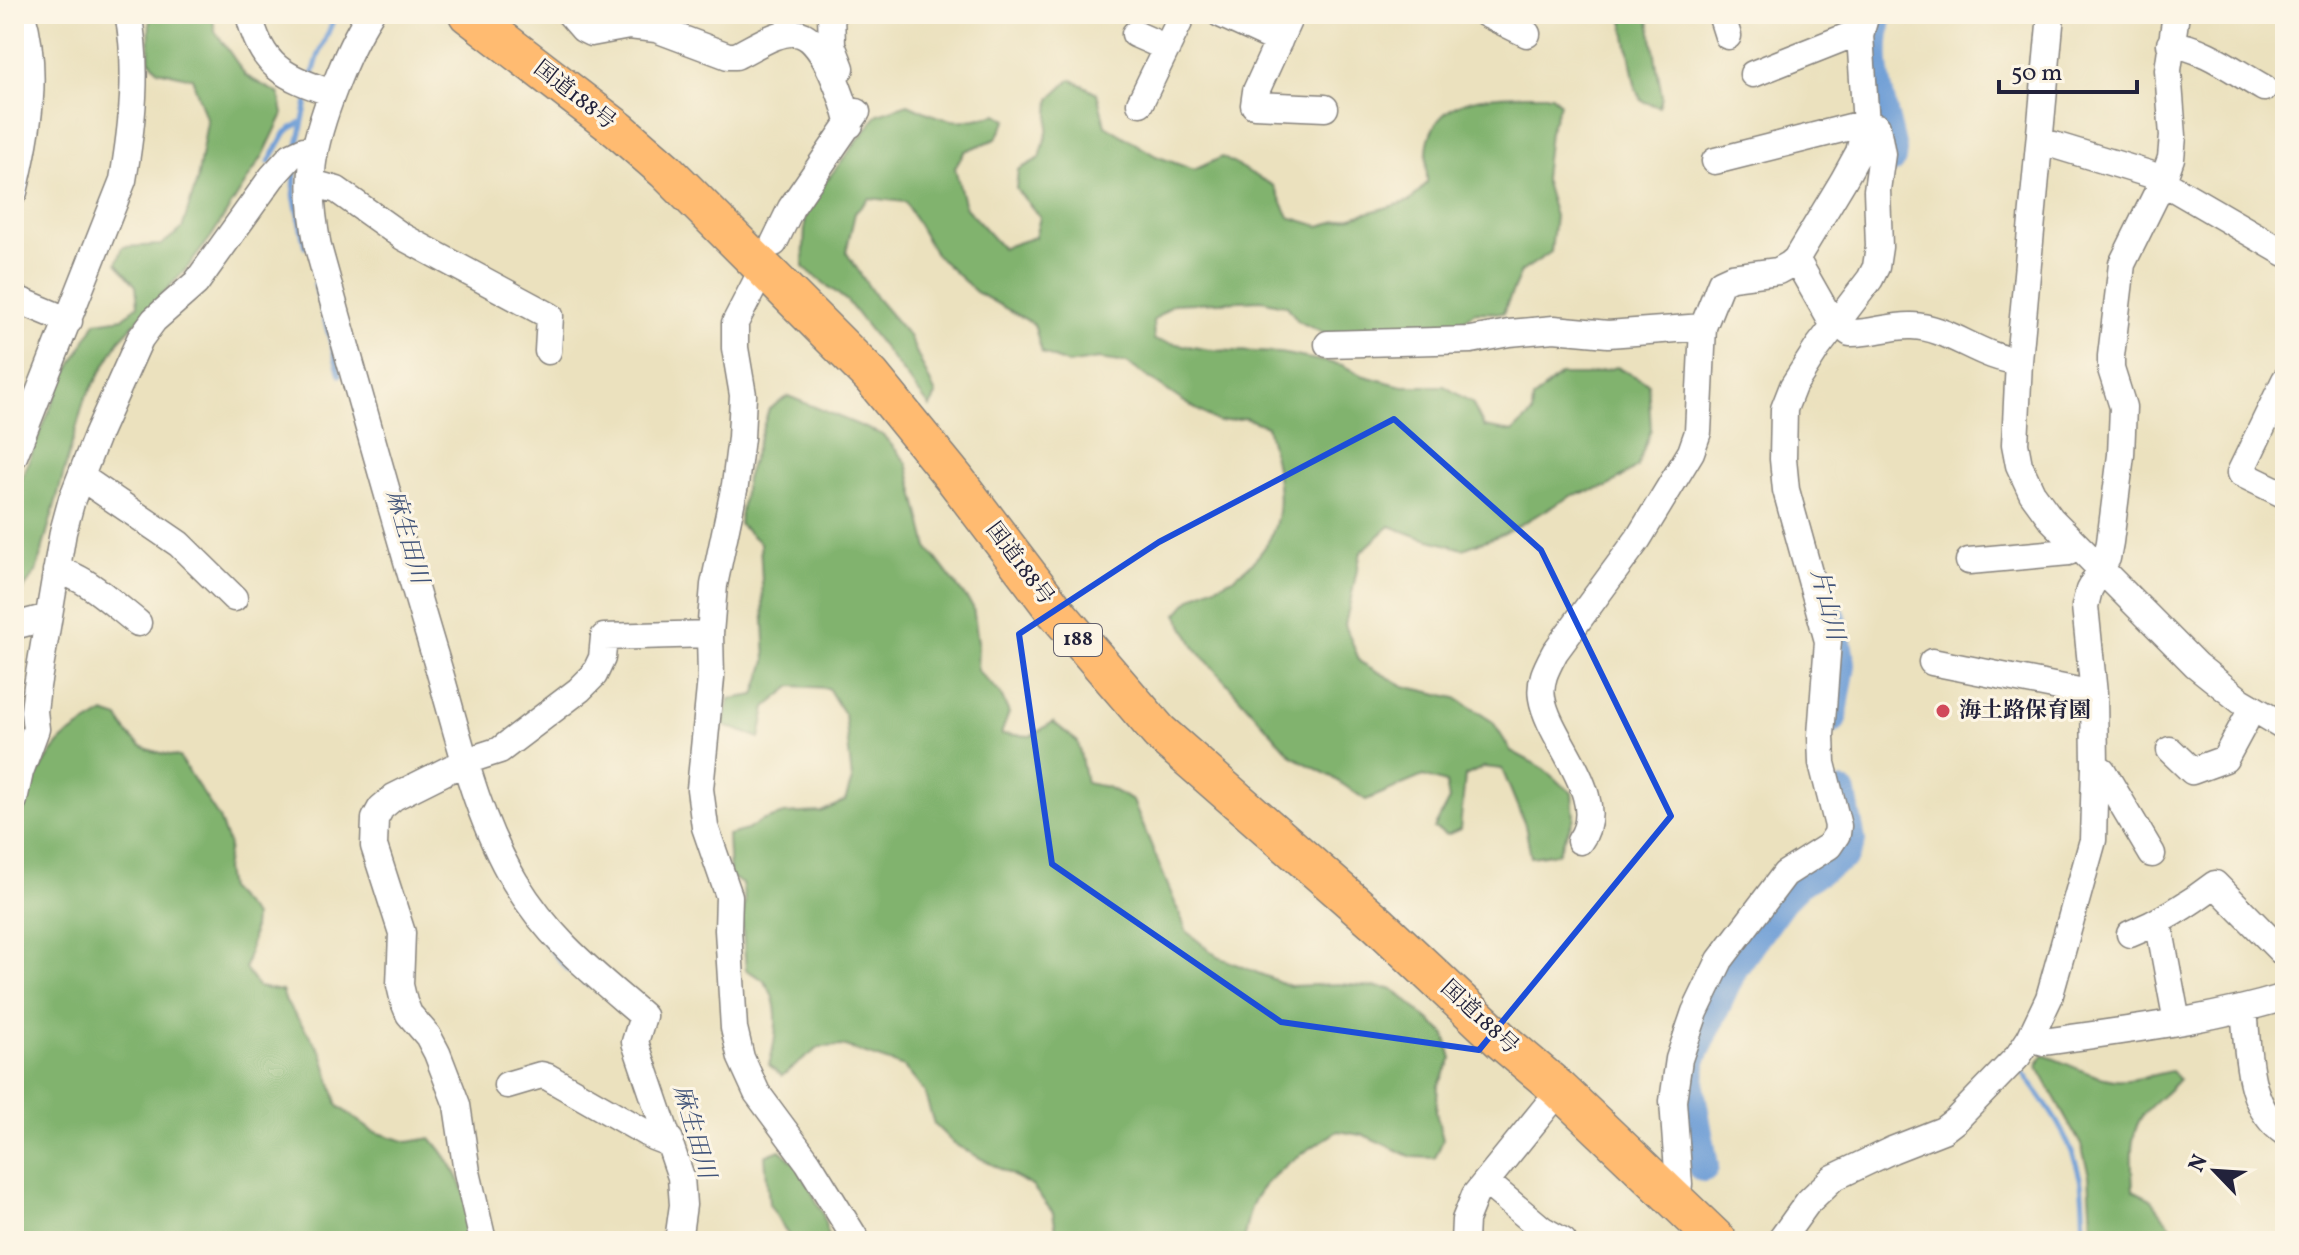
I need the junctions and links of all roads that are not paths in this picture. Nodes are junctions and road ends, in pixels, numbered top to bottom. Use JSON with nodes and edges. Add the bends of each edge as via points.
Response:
{"nodes":[{"id":1,"x":22,"y":14,"type":"edge"},
{"id":2,"x":128,"y":14,"type":"edge"},
{"id":3,"x":249,"y":14,"type":"edge"},
{"id":4,"x":370,"y":14,"type":"edge"},
{"id":5,"x":468,"y":14,"type":"edge"},
{"id":6,"x":570,"y":14,"type":"edge"},
{"id":7,"x":831,"y":14,"type":"edge"},
{"id":8,"x":1183,"y":14,"type":"edge"},
{"id":9,"x":1220,"y":14,"type":"edge"},
{"id":10,"x":1291,"y":14,"type":"edge"},
{"id":11,"x":1486,"y":14,"type":"edge"},
{"id":12,"x":2051,"y":14,"type":"edge"},
{"id":13,"x":2176,"y":14,"type":"edge"},
{"id":14,"x":1863,"y":24,"type":"edge"},
{"id":15,"x":1135,"y":34,"type":"dead end"},
{"id":16,"x":1527,"y":34,"type":"dead end"},
{"id":17,"x":1279,"y":41,"type":"junction"},
{"id":18,"x":2170,"y":44,"type":"junction"},
{"id":19,"x":1167,"y":48,"type":"junction"},
{"id":20,"x":1753,"y":74,"type":"dead end"},
{"id":21,"x":2264,"y":88,"type":"dead end"},
{"id":22,"x":332,"y":93,"type":"junction"},
{"id":23,"x":1140,"y":103,"type":"dead end"},
{"id":24,"x":1325,"y":108,"type":"dead end"},
{"id":25,"x":850,"y":125,"type":"junction"},
{"id":26,"x":1866,"y":125,"type":"junction"},
{"id":27,"x":2040,"y":144,"type":"junction"},
{"id":28,"x":313,"y":151,"type":"junction"},
{"id":29,"x":1715,"y":161,"type":"dead end"},
{"id":30,"x":2163,"y":181,"type":"junction"},
{"id":31,"x":312,"y":183,"type":"junction"},
{"id":32,"x":14,"y":192,"type":"edge"},
{"id":33,"x":774,"y":243,"type":"dead end"},
{"id":34,"x":2285,"y":253,"type":"edge"},
{"id":35,"x":1796,"y":259,"type":"junction"},
{"id":36,"x":756,"y":282,"type":"dead end"},
{"id":37,"x":14,"y":298,"type":"edge"},
{"id":38,"x":69,"y":321,"type":"junction"},
{"id":39,"x":1703,"y":327,"type":"junction"},
{"id":40,"x":1841,"y":328,"type":"junction"},
{"id":41,"x":1328,"y":344,"type":"dead end"},
{"id":42,"x":548,"y":351,"type":"dead end"},
{"id":43,"x":2019,"y":361,"type":"junction"},
{"id":44,"x":2285,"y":380,"type":"edge"},
{"id":45,"x":14,"y":456,"type":"edge"},
{"id":46,"x":81,"y":477,"type":"junction"},
{"id":47,"x":2285,"y":495,"type":"edge"},
{"id":48,"x":2076,"y":546,"type":"junction"},
{"id":49,"x":1969,"y":561,"type":"dead end"},
{"id":50,"x":2100,"y":569,"type":"junction"},
{"id":51,"x":56,"y":571,"type":"junction"},
{"id":52,"x":234,"y":598,"type":"dead end"},
{"id":53,"x":48,"y":617,"type":"junction"},
{"id":54,"x":138,"y":623,"type":"dead end"},
{"id":55,"x":14,"y":626,"type":"edge"},
{"id":56,"x":710,"y":634,"type":"junction"},
{"id":57,"x":1932,"y":662,"type":"dead end"},
{"id":58,"x":2094,"y":694,"type":"junction"},
{"id":59,"x":2252,"y":709,"type":"junction"},
{"id":60,"x":2285,"y":727,"type":"edge"},
{"id":61,"x":2170,"y":750,"type":"dead end"},
{"id":62,"x":466,"y":761,"type":"junction"},
{"id":63,"x":2095,"y":766,"type":"junction"},
{"id":64,"x":14,"y":800,"type":"edge"},
{"id":65,"x":1580,"y":841,"type":"dead end"},
{"id":66,"x":2152,"y":854,"type":"dead end"},
{"id":67,"x":2155,"y":924,"type":"junction"},
{"id":68,"x":2130,"y":934,"type":"dead end"},
{"id":69,"x":2285,"y":955,"type":"edge"},
{"id":70,"x":2285,"y":997,"type":"edge"},
{"id":71,"x":2244,"y":1010,"type":"junction"},
{"id":72,"x":2177,"y":1022,"type":"junction"},
{"id":73,"x":2030,"y":1038,"type":"junction"},
{"id":74,"x":507,"y":1085,"type":"dead end"},
{"id":75,"x":1560,"y":1090,"type":"junction"},
{"id":76,"x":2285,"y":1133,"type":"edge"},
{"id":77,"x":670,"y":1140,"type":"junction"},
{"id":78,"x":1486,"y":1182,"type":"junction"},
{"id":79,"x":1674,"y":1199,"type":"junction"},
{"id":80,"x":483,"y":1241,"type":"edge"},
{"id":81,"x":678,"y":1241,"type":"edge"},
{"id":82,"x":857,"y":1241,"type":"edge"},
{"id":83,"x":1464,"y":1241,"type":"edge"},
{"id":84,"x":1563,"y":1241,"type":"edge"},
{"id":85,"x":1718,"y":1241,"type":"edge"},
{"id":86,"x":1780,"y":1241,"type":"edge"}],
"edges":[{"from":1,"to":32,"type":"street","via":[[30,39],[31,104]]},
{"from":2,"to":38,"type":"street","via":[[131,121],[123,180]]},
{"from":3,"to":22,"type":"street","via":[[258,44],[284,75]]},
{"from":4,"to":22,"type":"street","via":[[351,44]]},
{"from":5,"to":75,"type":"highway","name":"国道188号","number":"188","via":[[619,130],[688,193],[871,376],[1056,612],[1159,732]]},
{"from":6,"to":25,"type":"street","via":[[591,33],[629,26],[656,29],[728,56],[799,33],[814,41],[826,62]]},
{"from":7,"to":25,"type":"street","via":[[832,45],[858,103]]},
{"from":8,"to":19,"type":"street"},
{"from":9,"to":17,"type":"street"},
{"from":10,"to":17,"type":"street"},
{"from":11,"to":16,"type":"street"},
{"from":12,"to":27,"type":"street"},
{"from":13,"to":18,"type":"street"},
{"from":14,"to":20,"type":"street","via":[[1851,35]]},
{"from":14,"to":26,"type":"street"},
{"from":15,"to":19,"type":"street"},
{"from":17,"to":24,"type":"street","via":[[1254,105]]},
{"from":18,"to":21,"type":"street","via":[[2207,56]]},
{"from":18,"to":30,"type":"street","via":[[2173,136]]},
{"from":19,"to":23,"type":"street"},
{"from":22,"to":28,"type":"street"},
{"from":25,"to":33,"type":"street","via":[[791,208]]},
{"from":26,"to":29,"type":"street"},
{"from":26,"to":35,"type":"street","via":[[1859,152]]},
{"from":26,"to":40,"type":"street","via":[[1877,127],[1882,154],[1879,247],[1870,279]]},
{"from":27,"to":30,"type":"street"},
{"from":27,"to":43,"type":"street"},
{"from":28,"to":31,"type":"street"},
{"from":28,"to":46,"type":"street","via":[[291,156],[196,283],[140,339]]},
{"from":30,"to":34,"type":"street"},
{"from":30,"to":50,"type":"street","via":[[2122,264],[2111,356],[2123,407],[2121,455],[2110,542]]},
{"from":31,"to":42,"type":"street","via":[[337,190],[403,237],[550,316]]},
{"from":31,"to":62,"type":"street","via":[[318,247]]},
{"from":35,"to":39,"type":"street","via":[[1778,271],[1721,282]]},
{"from":35,"to":40,"type":"street"},
{"from":36,"to":56,"type":"street","via":[[735,323],[743,395],[741,438]]},
{"from":37,"to":38,"type":"street"},
{"from":38,"to":45,"type":"street"},
{"from":39,"to":41,"type":"street","via":[[1608,334],[1554,329],[1471,340]]},
{"from":39,"to":65,"type":"street","via":[[1698,432],[1691,452],[1638,539],[1544,672],[1541,696],[1548,719],[1583,786],[1588,809],[1588,830]]},
{"from":40,"to":43,"type":"street","via":[[1911,326]]},
{"from":40,"to":79,"type":"street","via":[[1793,386],[1784,409],[1783,459],[1786,490],[1828,641],[1822,763],[1837,834],[1829,846],[1785,874],[1720,960],[1705,989],[1679,1059],[1673,1101],[1679,1185]]},
{"from":43,"to":48,"type":"street","via":[[2019,465],[2032,493]]},
{"from":44,"to":47,"type":"street","via":[[2240,473]]},
{"from":46,"to":51,"type":"street"},
{"from":46,"to":52,"type":"street","via":[[179,544]]},
{"from":48,"to":49,"type":"street","via":[[2069,552]]},
{"from":48,"to":50,"type":"street"},
{"from":50,"to":58,"type":"street","via":[[2085,606]]},
{"from":50,"to":59,"type":"street","via":[[2196,665]]},
{"from":51,"to":53,"type":"street"},
{"from":51,"to":54,"type":"street","via":[[67,572]]},
{"from":53,"to":55,"type":"street"},
{"from":53,"to":64,"type":"street","via":[[36,729]]},
{"from":56,"to":62,"type":"street","via":[[604,637],[594,675],[579,690],[500,750]]},
{"from":56,"to":82,"type":"street","via":[[700,789],[705,827],[729,896],[734,1028],[741,1058],[757,1093]]},
{"from":57,"to":58,"type":"street"},
{"from":58,"to":63,"type":"street"},
{"from":59,"to":60,"type":"street"},
{"from":59,"to":61,"type":"street","via":[[2225,759],[2192,771]]},
{"from":62,"to":77,"type":"street","via":[[489,829],[541,921],[567,952],[643,1016],[635,1042]]},
{"from":62,"to":80,"type":"street","via":[[394,797],[381,808],[373,831],[402,933],[404,1002],[437,1053],[457,1105]]},
{"from":63,"to":66,"type":"street"},
{"from":63,"to":73,"type":"street","via":[[2090,852],[2053,987]]},
{"from":67,"to":68,"type":"street"},
{"from":67,"to":69,"type":"street","via":[[2215,884]]},
{"from":67,"to":72,"type":"street"},
{"from":70,"to":71,"type":"street"},
{"from":71,"to":72,"type":"street"},
{"from":71,"to":76,"type":"street","via":[[2254,1093]]},
{"from":72,"to":73,"type":"street","via":[[2044,1042]]},
{"from":73,"to":86,"type":"street","via":[[1956,1120],[1833,1178]]},
{"from":74,"to":77,"type":"street","via":[[548,1077],[653,1137]]},
{"from":75,"to":78,"type":"street"},
{"from":75,"to":79,"type":"highway","name":"国道188号","number":"188"},
{"from":77,"to":81,"type":"street","via":[[681,1177]]},
{"from":78,"to":83,"type":"street","via":[[1465,1220]]},
{"from":78,"to":84,"type":"street"},
{"from":79,"to":85,"type":"highway","name":"国道188号","number":"188"}]}
